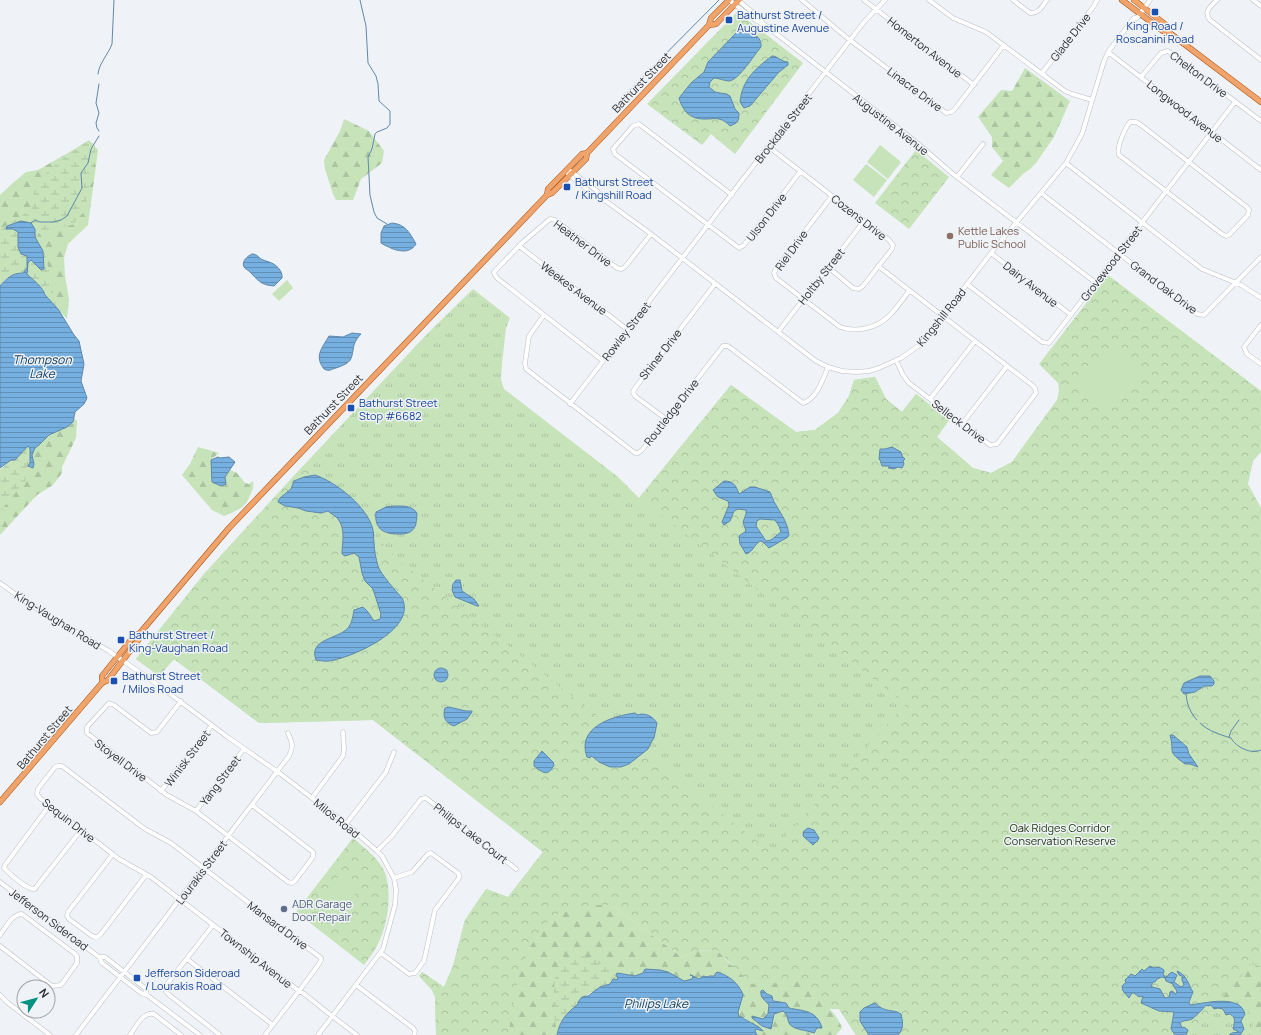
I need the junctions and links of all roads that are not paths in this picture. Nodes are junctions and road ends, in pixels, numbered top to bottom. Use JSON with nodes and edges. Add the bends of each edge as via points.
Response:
{"nodes":[{"id":1,"x":729,"y":0,"type":"edge"},
{"id":2,"x":802,"y":0,"type":"edge"},
{"id":3,"x":864,"y":0,"type":"edge"},
{"id":4,"x":885,"y":0,"type":"edge"},
{"id":5,"x":930,"y":0,"type":"edge"},
{"id":6,"x":1013,"y":0,"type":"edge"},
{"id":7,"x":1047,"y":0,"type":"edge"},
{"id":8,"x":1097,"y":0,"type":"edge"},
{"id":9,"x":1122,"y":0,"type":"edge"},
{"id":10,"x":1134,"y":0,"type":"edge"},
{"id":11,"x":1150,"y":0,"type":"edge"},
{"id":12,"x":1217,"y":0,"type":"edge"},
{"id":13,"x":1253,"y":0,"type":"edge"},
{"id":14,"x":737,"y":1,"type":"edge"},
{"id":15,"x":1261,"y":6,"type":"edge"},
{"id":16,"x":1144,"y":8,"type":"junction"},
{"id":17,"x":876,"y":10,"type":"junction"},
{"id":18,"x":1140,"y":14,"type":"junction"},
{"id":19,"x":709,"y":25,"type":"junction"},
{"id":20,"x":1171,"y":34,"type":"junction"},
{"id":21,"x":851,"y":40,"type":"junction"},
{"id":22,"x":1004,"y":45,"type":"junction"},
{"id":23,"x":1108,"y":52,"type":"junction"},
{"id":24,"x":1261,"y":60,"type":"edge"},
{"id":25,"x":826,"y":73,"type":"junction"},
{"id":26,"x":1042,"y":73,"type":"junction"},
{"id":27,"x":1142,"y":77,"type":"junction"},
{"id":28,"x":974,"y":85,"type":"junction"},
{"id":29,"x":1092,"y":100,"type":"junction"},
{"id":30,"x":1236,"y":102,"type":"junction"},
{"id":31,"x":1261,"y":102,"type":"edge"},
{"id":32,"x":1261,"y":121,"type":"edge"},
{"id":33,"x":1212,"y":132,"type":"junction"},
{"id":34,"x":983,"y":144,"type":"dead end"},
{"id":35,"x":769,"y":147,"type":"junction"},
{"id":36,"x":1189,"y":162,"type":"junction"},
{"id":37,"x":1066,"y":163,"type":"junction"},
{"id":38,"x":1261,"y":170,"type":"edge"},
{"id":39,"x":569,"y":172,"type":"junction"},
{"id":40,"x":800,"y":172,"type":"junction"},
{"id":41,"x":957,"y":177,"type":"junction"},
{"id":42,"x":1166,"y":192,"type":"junction"},
{"id":43,"x":1041,"y":193,"type":"junction"},
{"id":44,"x":732,"y":195,"type":"junction"},
{"id":45,"x":832,"y":196,"type":"junction"},
{"id":46,"x":864,"y":221,"type":"junction"},
{"id":47,"x":1016,"y":222,"type":"junction"},
{"id":48,"x":1142,"y":222,"type":"junction"},
{"id":49,"x":708,"y":226,"type":"junction"},
{"id":50,"x":650,"y":234,"type":"junction"},
{"id":51,"x":519,"y":246,"type":"junction"},
{"id":52,"x":991,"y":253,"type":"junction"},
{"id":53,"x":1119,"y":253,"type":"junction"},
{"id":54,"x":1261,"y":257,"type":"edge"},
{"id":55,"x":682,"y":259,"type":"junction"},
{"id":56,"x":878,"y":266,"type":"junction"},
{"id":57,"x":828,"y":267,"type":"junction"},
{"id":58,"x":1236,"y":282,"type":"junction"},
{"id":59,"x":1096,"y":283,"type":"junction"},
{"id":60,"x":715,"y":284,"type":"junction"},
{"id":61,"x":967,"y":284,"type":"junction"},
{"id":62,"x":909,"y":291,"type":"junction"},
{"id":63,"x":1261,"y":298,"type":"edge"},
{"id":64,"x":803,"y":299,"type":"junction"},
{"id":65,"x":544,"y":315,"type":"junction"},
{"id":66,"x":1071,"y":315,"type":"junction"},
{"id":67,"x":942,"y":316,"type":"junction"},
{"id":68,"x":1261,"y":325,"type":"edge"},
{"id":69,"x":628,"y":330,"type":"junction"},
{"id":70,"x":778,"y":332,"type":"junction"},
{"id":71,"x":975,"y":341,"type":"junction"},
{"id":72,"x":896,"y":360,"type":"junction"},
{"id":73,"x":604,"y":361,"type":"junction"},
{"id":74,"x":1261,"y":364,"type":"edge"},
{"id":75,"x":1007,"y":366,"type":"junction"},
{"id":76,"x":828,"y":368,"type":"junction"},
{"id":77,"x":930,"y":400,"type":"junction"},
{"id":78,"x":570,"y":404,"type":"junction"},
{"id":79,"x":666,"y":419,"type":"junction"},
{"id":80,"x":962,"y":424,"type":"junction"},
{"id":81,"x":0,"y":583,"type":"edge"},
{"id":82,"x":140,"y":633,"type":"junction"},
{"id":83,"x":117,"y":657,"type":"junction"},
{"id":84,"x":123,"y":661,"type":"junction"},
{"id":85,"x":102,"y":683,"type":"junction"},
{"id":86,"x":180,"y":701,"type":"junction"},
{"id":87,"x":212,"y":725,"type":"junction"},
{"id":88,"x":343,"y":732,"type":"dead end"},
{"id":89,"x":288,"y":733,"type":"dead end"},
{"id":90,"x":244,"y":749,"type":"junction"},
{"id":91,"x":394,"y":752,"type":"dead end"},
{"id":92,"x":278,"y":772,"type":"junction"},
{"id":93,"x":161,"y":791,"type":"junction"},
{"id":94,"x":312,"y":798,"type":"junction"},
{"id":95,"x":0,"y":802,"type":"edge"},
{"id":96,"x":252,"y":805,"type":"junction"},
{"id":97,"x":49,"y":806,"type":"junction"},
{"id":98,"x":196,"y":811,"type":"junction"},
{"id":99,"x":346,"y":824,"type":"junction"},
{"id":100,"x":81,"y":830,"type":"junction"},
{"id":101,"x":228,"y":836,"type":"junction"},
{"id":102,"x":377,"y":851,"type":"junction"},
{"id":103,"x":113,"y":854,"type":"junction"},
{"id":104,"x":204,"y":868,"type":"junction"},
{"id":105,"x":516,"y":869,"type":"dead end"},
{"id":106,"x":146,"y":875,"type":"junction"},
{"id":107,"x":394,"y":878,"type":"junction"},
{"id":108,"x":0,"y":882,"type":"edge"},
{"id":109,"x":180,"y":899,"type":"junction"},
{"id":110,"x":213,"y":925,"type":"junction"},
{"id":111,"x":0,"y":935,"type":"edge"},
{"id":112,"x":0,"y":946,"type":"edge"},
{"id":113,"x":381,"y":953,"type":"junction"},
{"id":114,"x":99,"y":957,"type":"junction"},
{"id":115,"x":187,"y":959,"type":"junction"},
{"id":116,"x":124,"y":972,"type":"junction"},
{"id":117,"x":120,"y":977,"type":"junction"},
{"id":118,"x":356,"y":985,"type":"junction"},
{"id":119,"x":299,"y":991,"type":"junction"},
{"id":120,"x":0,"y":995,"type":"edge"},
{"id":121,"x":147,"y":995,"type":"junction"},
{"id":122,"x":332,"y":1016,"type":"junction"},
{"id":123,"x":273,"y":1025,"type":"junction"},
{"id":124,"x":50,"y":1035,"type":"edge"},
{"id":125,"x":76,"y":1035,"type":"edge"},
{"id":126,"x":130,"y":1035,"type":"edge"},
{"id":127,"x":181,"y":1035,"type":"edge"},
{"id":128,"x":200,"y":1035,"type":"edge"},
{"id":129,"x":220,"y":1035,"type":"edge"},
{"id":130,"x":265,"y":1035,"type":"edge"},
{"id":131,"x":318,"y":1035,"type":"edge"},
{"id":132,"x":357,"y":1035,"type":"edge"},
{"id":133,"x":414,"y":1035,"type":"edge"}],
"edges":[{"from":1,"to":14,"type":"street","name":"Augustine Avenue"},
{"from":1,"to":19,"type":"main road","name":"Bathurst Street","via":[[711,18]]},
{"from":2,"to":21,"type":"street"},
{"from":3,"to":17,"type":"street","name":"Homerton Avenue"},
{"from":4,"to":17,"type":"street","name":"Brockdale Street"},
{"from":5,"to":22,"type":"street","via":[[953,18],[986,32]]},
{"from":6,"to":7,"type":"street","via":[[1033,13]]},
{"from":8,"to":26,"type":"street","name":"Glade Drive"},
{"from":9,"to":18,"type":"main road"},
{"from":10,"to":16,"type":"main road"},
{"from":11,"to":16,"type":"street","name":"Kingshill Road"},
{"from":12,"to":24,"type":"street","via":[[1207,12],[1207,17]]},
{"from":13,"to":15,"type":"street"},
{"from":14,"to":19,"type":"main road","name":"Bathurst Street","via":[[716,24]]},
{"from":14,"to":25,"type":"street","name":"Augustine Avenue","via":[[755,20]]},
{"from":16,"to":18,"type":"street","name":"Kingshill Road"},
{"from":16,"to":20,"type":"main road","via":[[1166,25]]},
{"from":17,"to":21,"type":"street","name":"Brockdale Street"},
{"from":17,"to":28,"type":"street","name":"Homerton Avenue"},
{"from":18,"to":20,"type":"main road"},
{"from":18,"to":23,"type":"street","name":"Kingshill Road","via":[[1134,18]]},
{"from":19,"to":39,"type":"main road","name":"Bathurst Street","via":[[587,153],[586,159]]},
{"from":20,"to":31,"type":"main road"},
{"from":21,"to":25,"type":"street","name":"Brockdale Street"},
{"from":21,"to":28,"type":"street","name":"Linacre Drive","via":[[946,113],[954,110]]},
{"from":22,"to":26,"type":"street"},
{"from":22,"to":28,"type":"street","name":"Linacre Drive"},
{"from":23,"to":27,"type":"street","name":"Longwood Avenue"},
{"from":23,"to":29,"type":"street","name":"Kingshill Road"},
{"from":25,"to":35,"type":"street","name":"Brockdale Street"},
{"from":25,"to":41,"type":"street","name":"Augustine Avenue"},
{"from":26,"to":29,"type":"street","via":[[1068,92]]},
{"from":27,"to":30,"type":"street","name":"Chelton Drive","via":[[1161,53],[1168,51]]},
{"from":27,"to":33,"type":"street","name":"Longwood Avenue"},
{"from":29,"to":37,"type":"street","name":"Kingshill Road","via":[[1079,140]]},
{"from":30,"to":32,"type":"street","name":"Chelton Drive"},
{"from":30,"to":33,"type":"street","name":"Grovewood Street"},
{"from":33,"to":36,"type":"street","name":"Grovewood Street"},
{"from":33,"to":38,"type":"street","name":"Longwood Avenue"},
{"from":34,"to":41,"type":"street"},
{"from":35,"to":40,"type":"street","name":"Cozens Drive"},
{"from":35,"to":44,"type":"street","name":"Brockdale Street"},
{"from":36,"to":42,"type":"street","name":"Grovewood Street"},
{"from":36,"to":42,"type":"street","via":[[1136,122],[1130,122],[1118,154]]},
{"from":36,"to":42,"type":"street","via":[[1246,206],[1249,210],[1248,215],[1229,235],[1224,235]]},
{"from":37,"to":43,"type":"street","name":"Kingshill Road"},
{"from":37,"to":48,"type":"street"},
{"from":39,"to":50,"type":"street","name":"Kingshill Road","via":[[594,194]]},
{"from":39,"to":82,"type":"main road","name":"Bathurst Street","via":[[548,189],[547,195],[229,528]]},
{"from":40,"to":45,"type":"street","name":"Cozens Drive"},
{"from":40,"to":49,"type":"street","name":"Ulson Drive","via":[[742,247],[737,247]]},
{"from":41,"to":47,"type":"street","name":"Augustine Avenue"},
{"from":42,"to":48,"type":"street","name":"Grovewood Street"},
{"from":43,"to":47,"type":"street","name":"Kingshill Road"},
{"from":43,"to":53,"type":"street","name":"Grand Oak Drive"},
{"from":44,"to":49,"type":"street","name":"Brockdale Street"},
{"from":44,"to":49,"type":"street","via":[[641,125],[635,125],[616,144],[614,154]]},
{"from":45,"to":46,"type":"street","name":"Cozens Drive"},
{"from":45,"to":64,"type":"street","name":"Riel Drive","via":[[774,273],[776,278]]},
{"from":46,"to":56,"type":"street","name":"Cozens Drive","via":[[892,245]]},
{"from":46,"to":57,"type":"street","name":"Holtby Street"},
{"from":47,"to":52,"type":"street","name":"Kingshill Road"},
{"from":47,"to":59,"type":"street","name":"Augustine Avenue"},
{"from":48,"to":53,"type":"street","name":"Grovewood Street"},
{"from":48,"to":58,"type":"street","via":[[1202,269]]},
{"from":49,"to":55,"type":"street","name":"Brockdale Street"},
{"from":50,"to":51,"type":"street","name":"Heather Drive","via":[[622,269],[617,268],[552,219],[545,222]]},
{"from":50,"to":55,"type":"street","name":"Kingshill Road"},
{"from":51,"to":65,"type":"street","name":"Heather Drive","via":[[496,270],[494,276]]},
{"from":51,"to":69,"type":"street","name":"Weekes Avenue"},
{"from":52,"to":61,"type":"street","name":"Kingshill Road"},
{"from":52,"to":66,"type":"street","name":"Dairy Avenue"},
{"from":53,"to":58,"type":"street","name":"Grand Oak Drive","via":[[1197,314],[1204,314]]},
{"from":53,"to":59,"type":"street","name":"Grovewood Street"},
{"from":54,"to":58,"type":"street","name":"Grand Oak Drive"},
{"from":55,"to":60,"type":"street","name":"Kingshill Road"},
{"from":55,"to":69,"type":"street","name":"Rowley Street"},
{"from":56,"to":57,"type":"street","name":"Cozens Drive","via":[[858,289]]},
{"from":56,"to":62,"type":"street","name":"Selleck Drive"},
{"from":57,"to":64,"type":"street","name":"Holtby Street"},
{"from":58,"to":63,"type":"street"},
{"from":59,"to":66,"type":"street","name":"Grovewood Street"},
{"from":60,"to":70,"type":"street","name":"Kingshill Road"},
{"from":60,"to":79,"type":"street","name":"Shiner Drive","via":[[633,392]]},
{"from":61,"to":66,"type":"street","name":"Grovewood Street","via":[[1046,344]]},
{"from":61,"to":67,"type":"street","name":"Kingshill Road"},
{"from":62,"to":64,"type":"street","via":[[886,318],[858,330],[840,326]]},
{"from":62,"to":67,"type":"street","name":"Selleck Drive"},
{"from":64,"to":70,"type":"street","name":"Holtby Street"},
{"from":65,"to":73,"type":"street","name":"Heather Drive"},
{"from":65,"to":78,"type":"street","name":"Routledge Drive","via":[[529,336],[525,365],[528,371]]},
{"from":67,"to":71,"type":"street","name":"Selleck Drive"},
{"from":67,"to":72,"type":"street","name":"Kingshill Road","via":[[921,344]]},
{"from":68,"to":74,"type":"street","via":[[1244,347],[1247,354]]},
{"from":69,"to":73,"type":"street","name":"Rowley Street"},
{"from":70,"to":76,"type":"street","name":"Kingshill Road"},
{"from":71,"to":75,"type":"street","name":"Selleck Drive"},
{"from":71,"to":77,"type":"street"},
{"from":72,"to":76,"type":"street","name":"Kingshill Road","via":[[862,372]]},
{"from":72,"to":77,"type":"street","name":"Selleck Drive","via":[[906,380]]},
{"from":73,"to":78,"type":"street","name":"Rowley Street"},
{"from":75,"to":80,"type":"street"},
{"from":75,"to":80,"type":"street","name":"Selleck Drive","via":[[1035,388],[1036,393],[995,445],[988,444]]},
{"from":76,"to":79,"type":"street","name":"Routledge Drive","via":[[816,392],[803,403],[728,346],[723,346]]},
{"from":77,"to":80,"type":"street","name":"Selleck Drive"},
{"from":78,"to":79,"type":"street","name":"Routledge Drive","via":[[635,453],[642,450]]},
{"from":81,"to":83,"type":"street","name":"King-Vaughan Road","via":[[29,604]]},
{"from":82,"to":83,"type":"main road","name":"Bathurst Street","via":[[134,636]]},
{"from":82,"to":84,"type":"main road","name":"Bathurst Street","via":[[139,639]]},
{"from":83,"to":84,"type":"street","name":"King-Vaughan Road"},
{"from":83,"to":85,"type":"main road","name":"Bathurst Street","via":[[102,676]]},
{"from":84,"to":85,"type":"main road","name":"Bathurst Street","via":[[108,680]]},
{"from":84,"to":86,"type":"street","name":"Milos Road"},
{"from":85,"to":95,"type":"main road","name":"Bathurst Street"},
{"from":86,"to":87,"type":"street","name":"Milos Road"},
{"from":86,"to":93,"type":"street","name":"Stoyell Drive","via":[[154,734],[112,704],[106,705],[86,730]]},
{"from":87,"to":90,"type":"street","name":"Milos Road"},
{"from":87,"to":93,"type":"street","name":"Winisk Street"},
{"from":88,"to":94,"type":"street","via":[[343,756]]},
{"from":89,"to":92,"type":"street","name":"Lourakis Street","via":[[293,748]]},
{"from":90,"to":92,"type":"street","name":"Milos Road"},
{"from":90,"to":98,"type":"street","name":"Yang Street"},
{"from":91,"to":99,"type":"street","via":[[386,772]]},
{"from":92,"to":94,"type":"street","name":"Milos Road"},
{"from":92,"to":96,"type":"street","name":"Lourakis Street"},
{"from":93,"to":98,"type":"street","name":"Stoyell Drive"},
{"from":94,"to":99,"type":"street","name":"Milos Road"},
{"from":96,"to":101,"type":"street","name":"Lourakis Street"},
{"from":96,"to":101,"type":"street","name":"Stoyell Drive","via":[[314,852],[295,881],[288,882]]},
{"from":97,"to":100,"type":"street","name":"Sequin Drive"},
{"from":97,"to":100,"type":"street","via":[[4,868],[29,888],[37,886]]},
{"from":97,"to":104,"type":"street","name":"Sequin Drive","via":[[38,796],[37,791],[60,765],[145,829],[171,843]]},
{"from":98,"to":101,"type":"street","name":"Stoyell Drive"},
{"from":99,"to":102,"type":"street","name":"Milos Road"},
{"from":100,"to":103,"type":"street","name":"Sequin Drive"},
{"from":101,"to":104,"type":"street","name":"Lourakis Street"},
{"from":102,"to":105,"type":"street","name":"Philips Lake Court","via":[[421,799],[426,798]]},
{"from":102,"to":107,"type":"street","name":"Milos Road"},
{"from":103,"to":106,"type":"street","name":"Sequin Drive"},
{"from":103,"to":106,"type":"street","via":[[68,912],[69,919],[92,936],[98,937],[101,934]]},
{"from":104,"to":109,"type":"street","name":"Lourakis Street"},
{"from":104,"to":119,"type":"street","name":"Mansard Drive","via":[[320,958],[319,964]]},
{"from":106,"to":109,"type":"street","name":"Sequin Drive"},
{"from":107,"to":113,"type":"street","name":"Milos Road","via":[[395,905]]},
{"from":107,"to":113,"type":"street","via":[[412,872],[431,853],[459,875],[436,910],[424,960],[415,974],[409,974]]},
{"from":108,"to":114,"type":"street","name":"Jefferson Sideroad"},
{"from":109,"to":110,"type":"street","name":"Township Avenue"},
{"from":109,"to":116,"type":"street","name":"Lourakis Street"},
{"from":110,"to":115,"type":"street"},
{"from":110,"to":119,"type":"street","name":"Township Avenue"},
{"from":111,"to":112,"type":"street","via":[[15,915],[22,914],[74,953],[78,963],[61,985],[52,986]]},
{"from":113,"to":118,"type":"street","name":"Milos Road"},
{"from":114,"to":116,"type":"street","name":"Jefferson Sideroad","via":[[105,957]]},
{"from":114,"to":117,"type":"street","name":"Jefferson Sideroad"},
{"from":115,"to":123,"type":"street"},
{"from":115,"to":129,"type":"street","via":[[165,990]]},
{"from":116,"to":117,"type":"street","name":"Lourakis Street"},
{"from":116,"to":121,"type":"street","name":"Jefferson Sideroad","via":[[145,988]]},
{"from":117,"to":121,"type":"street","name":"Jefferson Sideroad"},
{"from":117,"to":125,"type":"street","name":"Lourakis Street"},
{"from":118,"to":122,"type":"street","name":"Milos Road"},
{"from":118,"to":133,"type":"street","via":[[413,1028]]},
{"from":119,"to":122,"type":"street","name":"Township Avenue"},
{"from":119,"to":123,"type":"street"},
{"from":120,"to":124,"type":"street"},
{"from":121,"to":128,"type":"street","name":"Jefferson Sideroad"},
{"from":122,"to":131,"type":"street","name":"Milos Road"},
{"from":122,"to":132,"type":"street","name":"Township Avenue"},
{"from":123,"to":130,"type":"street"},
{"from":126,"to":127,"type":"street","via":[[145,1015],[151,1013]]}]}
